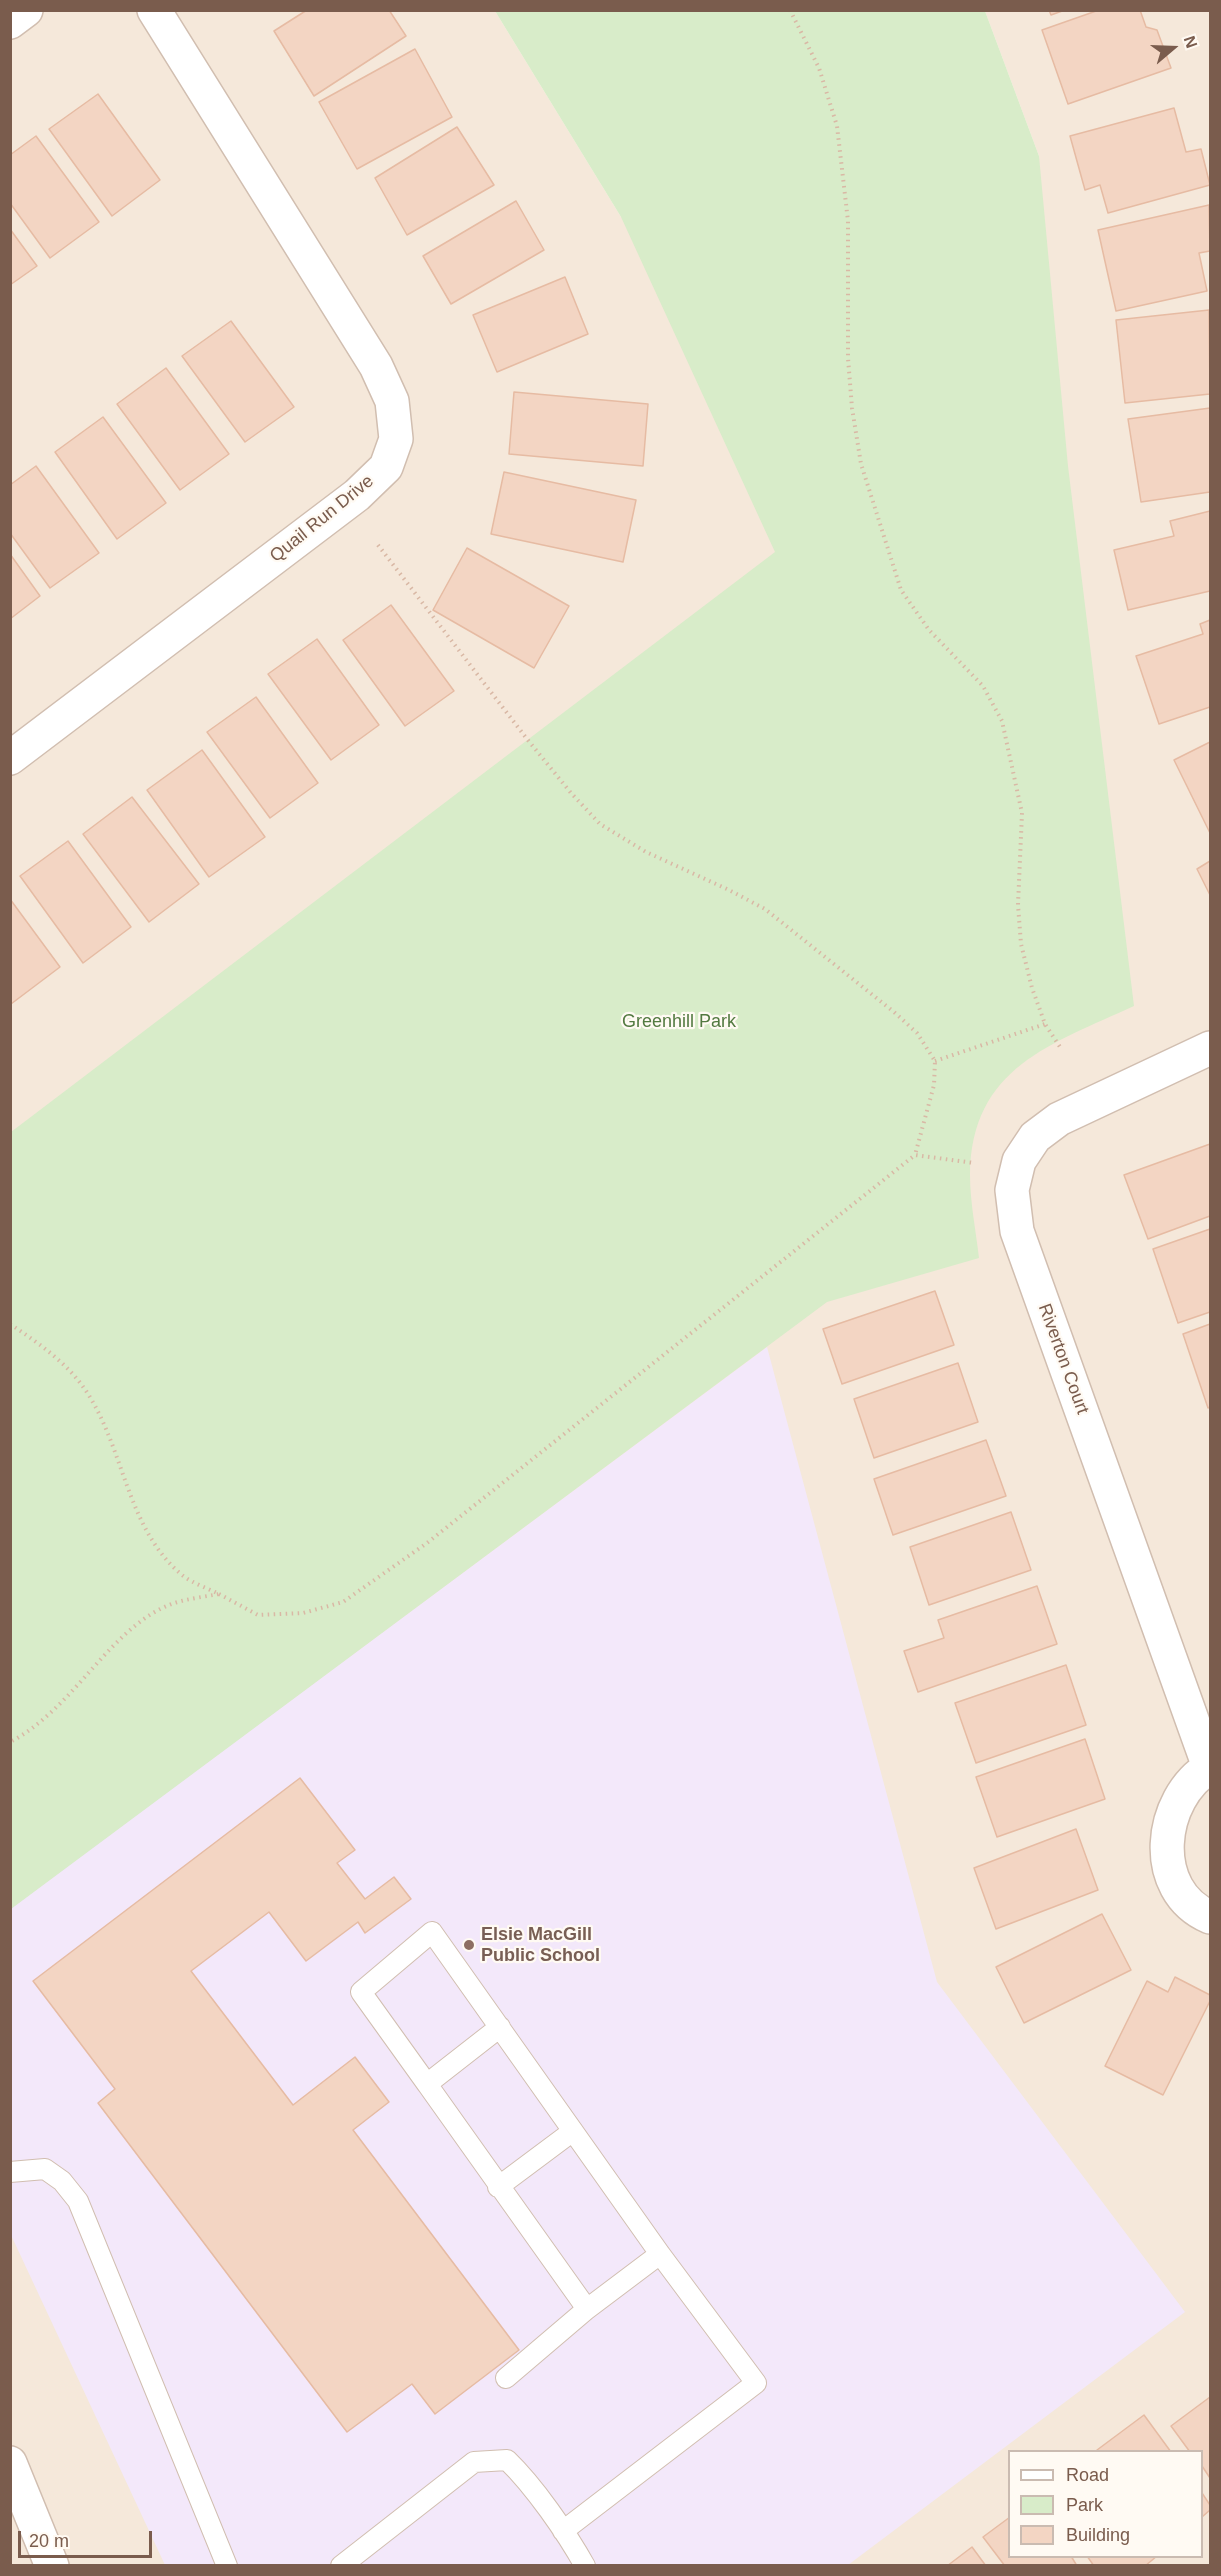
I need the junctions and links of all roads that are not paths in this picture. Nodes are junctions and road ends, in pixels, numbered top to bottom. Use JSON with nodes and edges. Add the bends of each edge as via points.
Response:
{"nodes":[{"id":1,"x":26,"y":10,"type":"edge"},
{"id":2,"x":154,"y":10,"type":"edge"},
{"id":3,"x":10,"y":22,"type":"edge"},
{"id":4,"x":10,"y":758,"type":"edge"},
{"id":5,"x":1210,"y":1048,"type":"edge"},
{"id":6,"x":1210,"y":1767,"type":"edge"},
{"id":7,"x":1210,"y":1917,"type":"edge"},
{"id":8,"x":500,"y":2027,"type":"junction"},
{"id":9,"x":427,"y":2084,"type":"junction"},
{"id":10,"x":573,"y":2131,"type":"junction"},
{"id":11,"x":10,"y":2172,"type":"edge"},
{"id":12,"x":498,"y":2187,"type":"junction"},
{"id":13,"x":660,"y":2254,"type":"junction"},
{"id":14,"x":587,"y":2308,"type":"junction"},
{"id":15,"x":506,"y":2378,"type":"dead end"},
{"id":16,"x":10,"y":2463,"type":"edge"},
{"id":17,"x":562,"y":2531,"type":"junction"},
{"id":18,"x":52,"y":2565,"type":"edge"},
{"id":19,"x":227,"y":2565,"type":"edge"},
{"id":20,"x":341,"y":2565,"type":"edge"},
{"id":21,"x":585,"y":2565,"type":"edge"}],
"edges":[{"from":1,"to":3,"type":"street"},
{"from":2,"to":4,"type":"street","name":"Quail Run Drive","via":[[376,366],[392,401],[396,439],[386,467],[357,495]]},
{"from":5,"to":6,"type":"street","name":"Riverton Court","via":[[1059,1119],[1035,1137],[1019,1161],[1012,1190],[1017,1231]]},
{"from":6,"to":7,"type":"street","name":"Riverton Court","via":[[1193,1779],[1170,1822],[1165,1848],[1170,1874],[1183,1897]]},
{"from":8,"to":9,"type":"lane"},
{"from":8,"to":9,"type":"lane","via":[[432,1932],[361,1992]]},
{"from":8,"to":10,"type":"lane"},
{"from":9,"to":12,"type":"lane"},
{"from":10,"to":12,"type":"lane"},
{"from":10,"to":13,"type":"lane"},
{"from":11,"to":19,"type":"lane","via":[[45,2169],[62,2181],[78,2201]]},
{"from":12,"to":14,"type":"lane"},
{"from":13,"to":14,"type":"lane"},
{"from":13,"to":17,"type":"lane","via":[[756,2383]]},
{"from":14,"to":15,"type":"lane"},
{"from":16,"to":18,"type":"street"},
{"from":17,"to":20,"type":"lane","via":[[507,2460],[474,2462]]},
{"from":17,"to":21,"type":"lane"}]}
